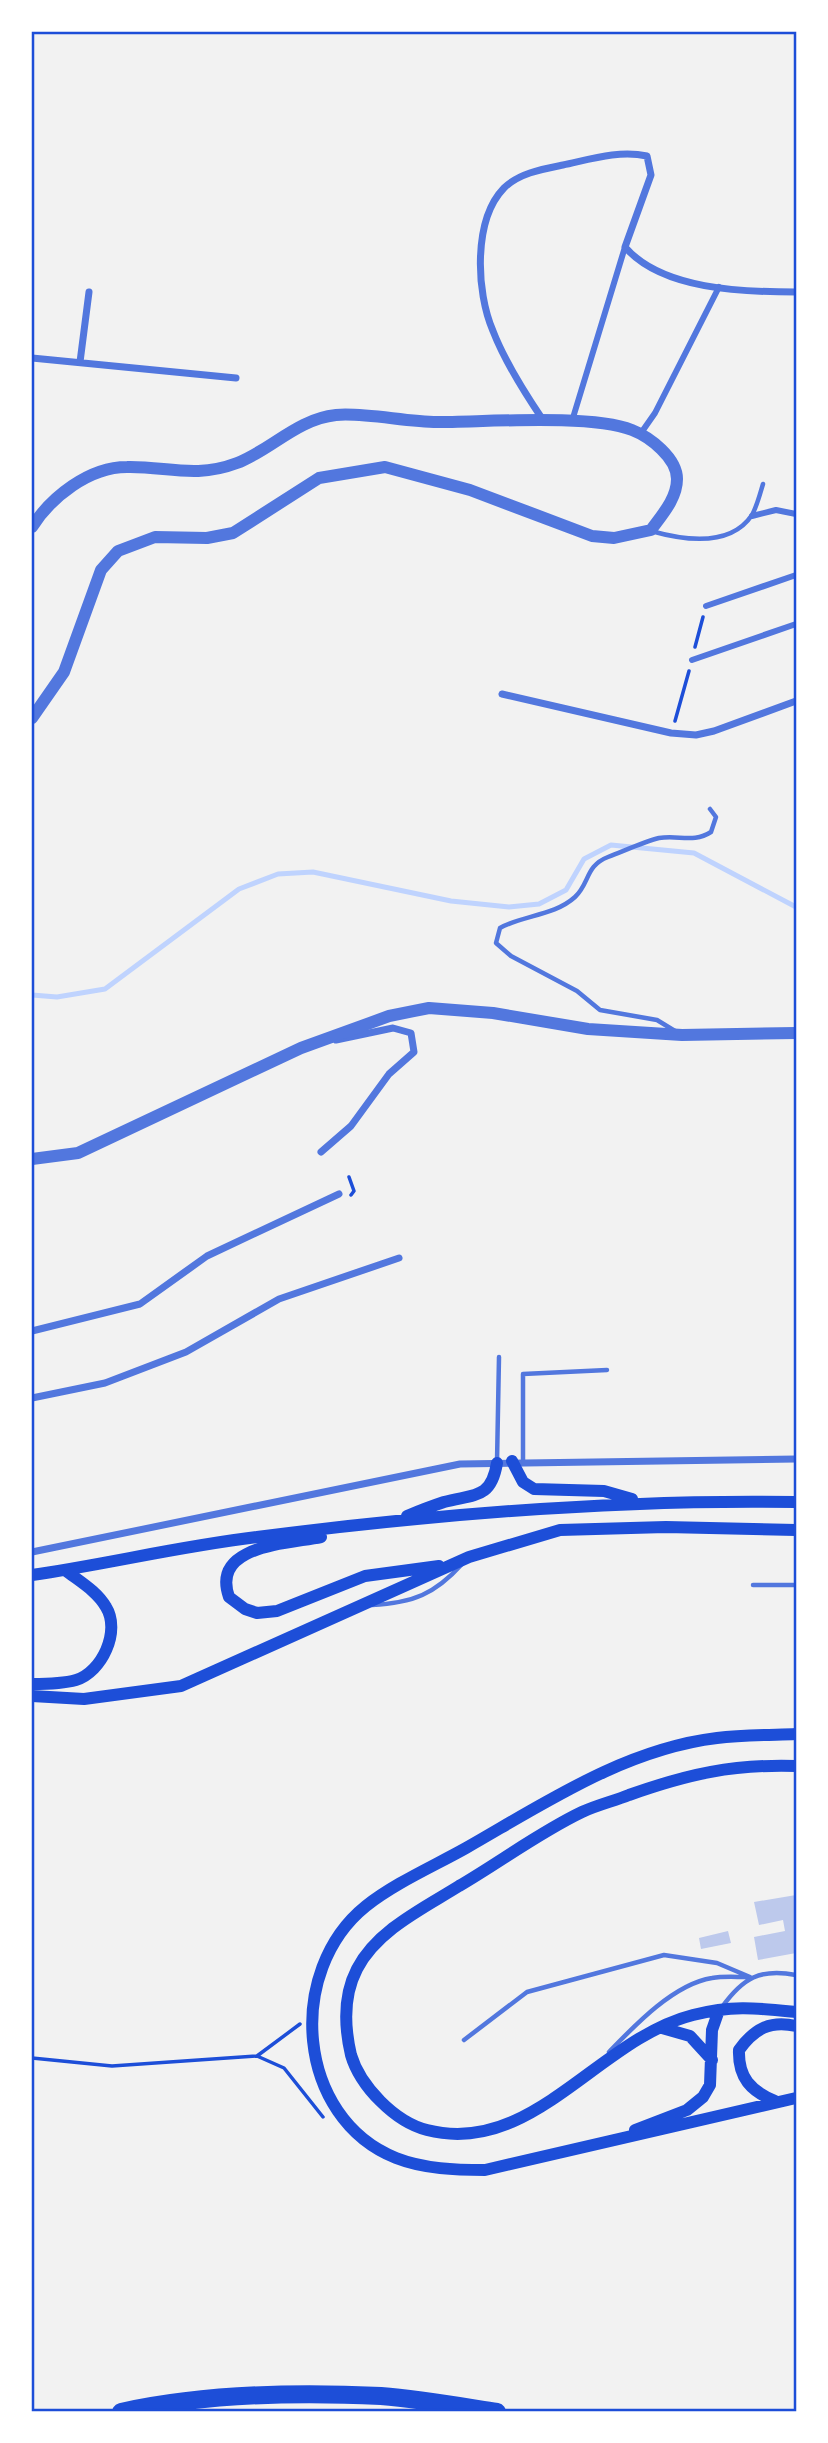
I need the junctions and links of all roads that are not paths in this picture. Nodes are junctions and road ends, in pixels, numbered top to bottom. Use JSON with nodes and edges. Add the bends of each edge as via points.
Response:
{"nodes":[{"id":1,"x":625,"y":247,"type":"junction"},
{"id":2,"x":719,"y":287,"type":"junction"},
{"id":3,"x":89,"y":292,"type":"dead end"},
{"id":4,"x":796,"y":292,"type":"edge"},
{"id":5,"x":32,"y":358,"type":"edge"},
{"id":6,"x":80,"y":362,"type":"junction"},
{"id":7,"x":236,"y":378,"type":"dead end"},
{"id":8,"x":544,"y":422,"type":"junction"},
{"id":9,"x":572,"y":423,"type":"junction"},
{"id":10,"x":640,"y":434,"type":"junction"},
{"id":11,"x":763,"y":484,"type":"dead end"},
{"id":12,"x":796,"y":514,"type":"edge"},
{"id":13,"x":751,"y":516,"type":"junction"},
{"id":14,"x":32,"y":527,"type":"edge"},
{"id":15,"x":651,"y":530,"type":"junction"},
{"id":16,"x":796,"y":575,"type":"edge"},
{"id":17,"x":706,"y":606,"type":"dead end"},
{"id":18,"x":796,"y":624,"type":"edge"},
{"id":19,"x":692,"y":660,"type":"dead end"},
{"id":20,"x":502,"y":694,"type":"dead end"},
{"id":21,"x":796,"y":701,"type":"edge"},
{"id":22,"x":32,"y":718,"type":"edge"},
{"id":23,"x":710,"y":809,"type":"dead end"},
{"id":24,"x":796,"y":1033,"type":"edge"},
{"id":25,"x":682,"y":1035,"type":"junction"},
{"id":26,"x":301,"y":1048,"type":"junction"},
{"id":27,"x":321,"y":1152,"type":"dead end"},
{"id":28,"x":32,"y":1159,"type":"edge"},
{"id":29,"x":339,"y":1194,"type":"dead end"},
{"id":30,"x":399,"y":1258,"type":"dead end"},
{"id":31,"x":32,"y":1331,"type":"edge"},
{"id":32,"x":499,"y":1357,"type":"dead end"},
{"id":33,"x":607,"y":1370,"type":"dead end"},
{"id":34,"x":32,"y":1398,"type":"edge"},
{"id":35,"x":796,"y":1458,"type":"edge"},
{"id":36,"x":518,"y":1461,"type":"junction"},
{"id":37,"x":497,"y":1463,"type":"junction"},
{"id":38,"x":796,"y":1502,"type":"edge"},
{"id":39,"x":642,"y":1503,"type":"junction"},
{"id":40,"x":387,"y":1523,"type":"junction"},
{"id":41,"x":796,"y":1530,"type":"edge"},
{"id":42,"x":32,"y":1552,"type":"edge"},
{"id":43,"x":469,"y":1557,"type":"junction"},
{"id":44,"x":453,"y":1564,"type":"junction"},
{"id":45,"x":65,"y":1570,"type":"junction"},
{"id":46,"x":32,"y":1575,"type":"edge"},
{"id":47,"x":754,"y":1585,"type":"dead end"},
{"id":48,"x":796,"y":1585,"type":"edge"},
{"id":49,"x":358,"y":1606,"type":"junction"},
{"id":50,"x":32,"y":1684,"type":"edge"},
{"id":51,"x":32,"y":1696,"type":"edge"},
{"id":52,"x":796,"y":1734,"type":"edge"},
{"id":53,"x":796,"y":1766,"type":"edge"},
{"id":54,"x":796,"y":1975,"type":"edge"},
{"id":55,"x":750,"y":1977,"type":"junction"},
{"id":56,"x":719,"y":2010,"type":"junction"},
{"id":57,"x":796,"y":2012,"type":"edge"},
{"id":58,"x":794,"y":2023,"type":"edge"},
{"id":59,"x":663,"y":2028,"type":"junction"},
{"id":60,"x":464,"y":2039,"type":"dead end"},
{"id":61,"x":712,"y":2060,"type":"junction"},
{"id":62,"x":598,"y":2064,"type":"junction"},
{"id":63,"x":796,"y":2098,"type":"edge"},
{"id":64,"x":775,"y":2101,"type":"junction"},
{"id":65,"x":616,"y":2140,"type":"junction"},
{"id":66,"x":121,"y":2412,"type":"edge"},
{"id":67,"x":497,"y":2412,"type":"edge"}],
"edges":[{"from":1,"to":2,"type":"street","via":[[639,263],[662,275]]},
{"from":1,"to":8,"type":"street","via":[[651,175],[647,156],[629,152],[533,171],[505,187],[489,209],[480,250],[492,329]]},
{"from":1,"to":9,"type":"street"},
{"from":2,"to":4,"type":"street"},
{"from":2,"to":10,"type":"street"},
{"from":3,"to":6,"type":"street"},
{"from":5,"to":6,"type":"street"},
{"from":6,"to":7,"type":"street"},
{"from":8,"to":9,"type":"street"},
{"from":8,"to":14,"type":"street","via":[[416,422],[337,415],[301,426],[237,463],[186,473],[125,466],[86,477],[44,508]]},
{"from":9,"to":10,"type":"street"},
{"from":10,"to":15,"type":"street","via":[[666,455],[677,479],[669,505]]},
{"from":11,"to":13,"type":"lane"},
{"from":12,"to":13,"type":"street","via":[[776,510]]},
{"from":13,"to":15,"type":"lane","via":[[732,532],[709,539],[682,540]]},
{"from":15,"to":22,"type":"street","via":[[614,538],[592,536],[470,490],[385,467],[319,478],[233,533],[206,538],[155,537],[118,551],[101,570],[64,672]]},
{"from":16,"to":17,"type":"street"},
{"from":18,"to":19,"type":"street"},
{"from":20,"to":21,"type":"street","via":[[696,735]]},
{"from":23,"to":25,"type":"lane","via":[[716,817],[711,832],[700,839],[660,838],[594,864],[576,897],[544,914],[513,920],[500,928],[496,943],[511,956],[577,991],[600,1010],[657,1020]]},
{"from":24,"to":25,"type":"street"},
{"from":25,"to":26,"type":"street","via":[[588,1029],[429,1008],[389,1016]]},
{"from":26,"to":27,"type":"street","via":[[393,1028],[411,1033],[414,1052],[389,1074],[351,1126]]},
{"from":26,"to":28,"type":"street","via":[[78,1153]]},
{"from":29,"to":31,"type":"street","via":[[207,1256],[139,1304]]},
{"from":30,"to":34,"type":"street","via":[[279,1299],[186,1352],[105,1383]]},
{"from":32,"to":37,"type":"lane"},
{"from":33,"to":36,"type":"lane","via":[[523,1374]]},
{"from":35,"to":36,"type":"street"},
{"from":36,"to":37,"type":"street"},
{"from":36,"to":39,"type":"main road","via":[[523,1482],[534,1489],[604,1491]]},
{"from":37,"to":40,"type":"main road","via":[[488,1487],[478,1496]]},
{"from":37,"to":42,"type":"street","via":[[460,1464],[394,1476]]},
{"from":38,"to":39,"type":"main road"},
{"from":39,"to":40,"type":"main road"},
{"from":40,"to":44,"type":"main road","via":[[244,1553],[225,1577],[229,1597],[257,1613],[277,1611],[365,1576]]},
{"from":40,"to":45,"type":"main road","via":[[254,1537]]},
{"from":41,"to":43,"type":"main road","via":[[560,1530]]},
{"from":43,"to":44,"type":"main road"},
{"from":43,"to":49,"type":"lane","via":[[442,1587],[402,1603]]},
{"from":44,"to":49,"type":"main road"},
{"from":45,"to":46,"type":"main road"},
{"from":45,"to":50,"type":"main road","via":[[107,1608],[112,1628],[108,1647],[77,1680]]},
{"from":47,"to":48,"type":"lane"},
{"from":49,"to":51,"type":"main road","via":[[181,1686],[84,1699]]},
{"from":52,"to":65,"type":"main road","via":[[715,1738],[593,1775],[365,1906],[324,1962],[310,2017],[314,2056],[324,2088],[363,2138],[395,2158],[455,2170],[485,2170]]},
{"from":53,"to":62,"type":"main road","via":[[711,1770],[583,1811],[402,1920],[358,1966],[348,1990],[345,2018],[354,2063],[380,2100],[423,2129],[469,2135],[495,2130],[558,2095]]},
{"from":54,"to":55,"type":"lane","via":[[779,1972]]},
{"from":55,"to":56,"type":"lane"},
{"from":55,"to":60,"type":"lane","via":[[717,1963],[664,1955],[527,1992]]},
{"from":55,"to":62,"type":"lane","via":[[710,1978],[665,2000]]},
{"from":56,"to":57,"type":"main road","via":[[748,2006]]},
{"from":56,"to":59,"type":"main road","via":[[691,2015]]},
{"from":56,"to":61,"type":"main road","via":[[712,2030]]},
{"from":58,"to":64,"type":"main road","via":[[760,2028],[739,2050],[747,2083]]},
{"from":59,"to":61,"type":"main road","via":[[690,2036]]},
{"from":59,"to":62,"type":"main road"},
{"from":61,"to":65,"type":"main road","via":[[710,2085],[696,2104]]},
{"from":63,"to":64,"type":"main road"},
{"from":64,"to":65,"type":"main road"},
{"from":66,"to":67,"type":"highway","via":[[277,2395],[383,2396]]}]}
